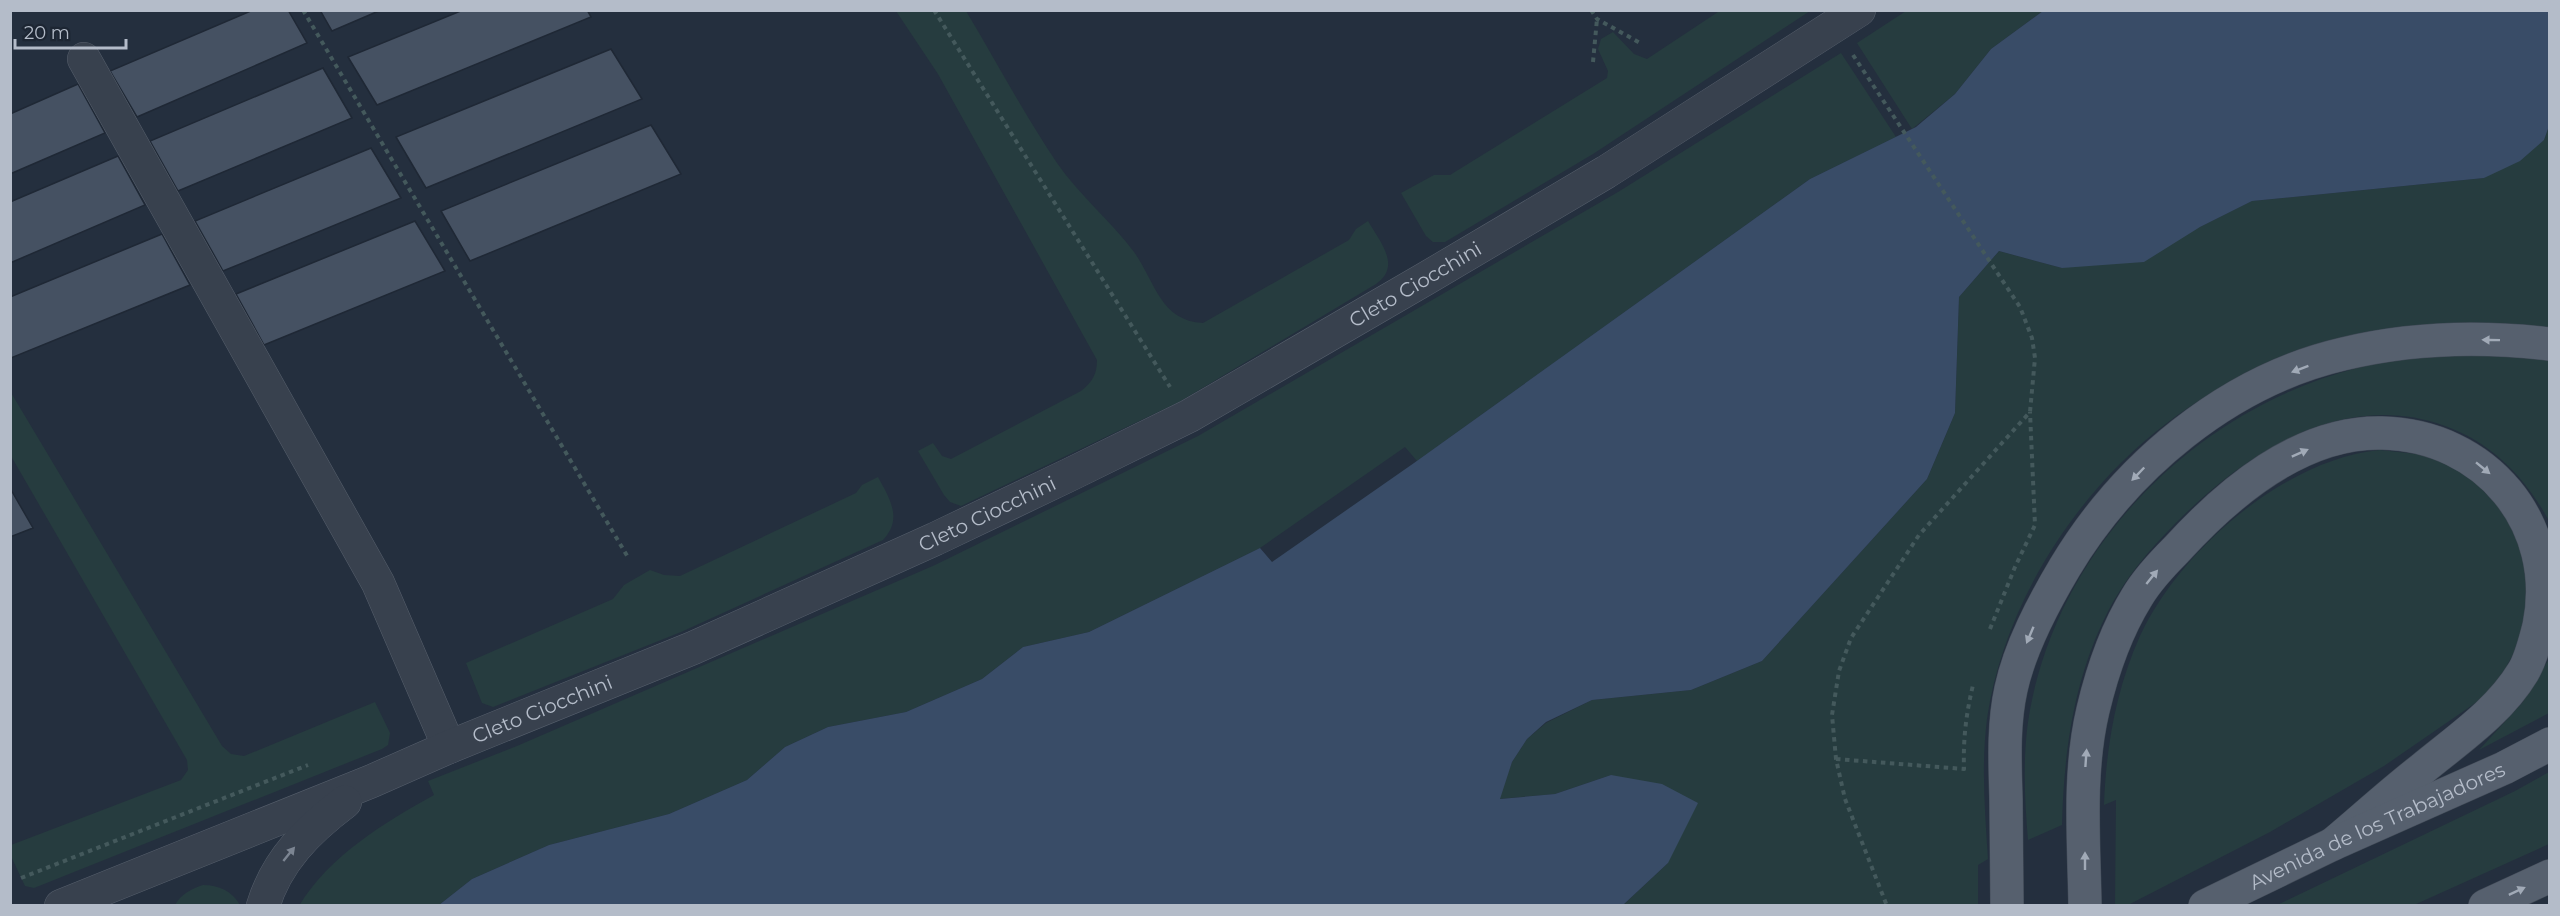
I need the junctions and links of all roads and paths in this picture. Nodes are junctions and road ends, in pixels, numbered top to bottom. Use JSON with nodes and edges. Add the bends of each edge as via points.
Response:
{"nodes":[{"id":1,"x":303,"y":10,"type":"edge"},
{"id":2,"x":934,"y":10,"type":"edge"},
{"id":3,"x":1591,"y":10,"type":"edge"},
{"id":4,"x":1597,"y":19,"type":"junction"},
{"id":5,"x":1846,"y":19,"type":"edge"},
{"id":6,"x":1642,"y":44,"type":"dead end"},
{"id":7,"x":84,"y":59,"type":"dead end"},
{"id":8,"x":1593,"y":62,"type":"dead end"},
{"id":9,"x":2550,"y":344,"type":"edge"},
{"id":10,"x":2030,"y":412,"type":"junction"},
{"id":11,"x":1188,"y":416,"type":"junction"},
{"id":12,"x":629,"y":559,"type":"dead end"},
{"id":13,"x":1986,"y":640,"type":"dead end"},
{"id":14,"x":1973,"y":682,"type":"dead end"},
{"id":15,"x":2550,"y":744,"type":"edge"},
{"id":16,"x":449,"y":747,"type":"junction"},
{"id":17,"x":1836,"y":759,"type":"junction"},
{"id":18,"x":314,"y":763,"type":"dead end"},
{"id":19,"x":372,"y":781,"type":"junction"},
{"id":20,"x":2333,"y":844,"type":"junction"},
{"id":21,"x":2550,"y":876,"type":"edge"},
{"id":22,"x":21,"y":878,"type":"dead end"},
{"id":23,"x":61,"y":906,"type":"edge"},
{"id":24,"x":263,"y":906,"type":"edge"},
{"id":25,"x":1887,"y":906,"type":"edge"},
{"id":26,"x":2007,"y":906,"type":"edge"},
{"id":27,"x":2085,"y":906,"type":"edge"},
{"id":28,"x":2205,"y":906,"type":"edge"},
{"id":29,"x":2486,"y":906,"type":"edge"}],
"edges":[{"from":1,"to":12,"type":"path"},
{"from":2,"to":11,"type":"path"},
{"from":3,"to":4,"type":"path"},
{"from":4,"to":6,"type":"path"},
{"from":4,"to":8,"type":"path"},
{"from":5,"to":10,"type":"path","via":[[1894,119],[2020,307],[2035,358]]},
{"from":5,"to":11,"type":"street","name":"Cleto Ciocchini","via":[[1606,172]]},
{"from":7,"to":16,"type":"street","via":[[378,583]]},
{"from":9,"to":26,"type":"main road","one_way":true,"via":[[2466,340],[2341,354],[2238,397],[2179,436],[2149,462],[2076,548],[2039,615],[2011,688],[2006,725]]},
{"from":10,"to":13,"type":"path","via":[[2035,525]]},
{"from":10,"to":17,"type":"path","via":[[1919,536],[1851,638],[1844,651],[1834,696],[1832,735]]},
{"from":11,"to":16,"type":"street","name":"Cleto Ciocchini","via":[[935,539],[724,634]]},
{"from":14,"to":17,"type":"path","via":[[1964,731],[1964,769]]},
{"from":15,"to":20,"type":"main road","name":"Avenida de los Trabajadores"},
{"from":16,"to":19,"type":"street","name":"Cleto Ciocchini"},
{"from":17,"to":25,"type":"path","via":[[1845,800]]},
{"from":18,"to":22,"type":"path"},
{"from":19,"to":23,"type":"street","name":"Cleto Ciocchini"},
{"from":24,"to":19,"type":"street","one_way":true,"via":[[280,864],[300,841]]},
{"from":27,"to":20,"type":"main road","one_way":true,"via":[[2084,816],[2092,711],[2120,629],[2138,595],[2163,563],[2225,500],[2260,473],[2294,455],[2353,436],[2409,435],[2438,442],[2483,467],[2521,509],[2543,563],[2541,616],[2523,672],[2488,715]]},
{"from":20,"to":28,"type":"main road","name":"Avenida de los Trabajadores"},
{"from":29,"to":21,"type":"main road","one_way":true}]}
